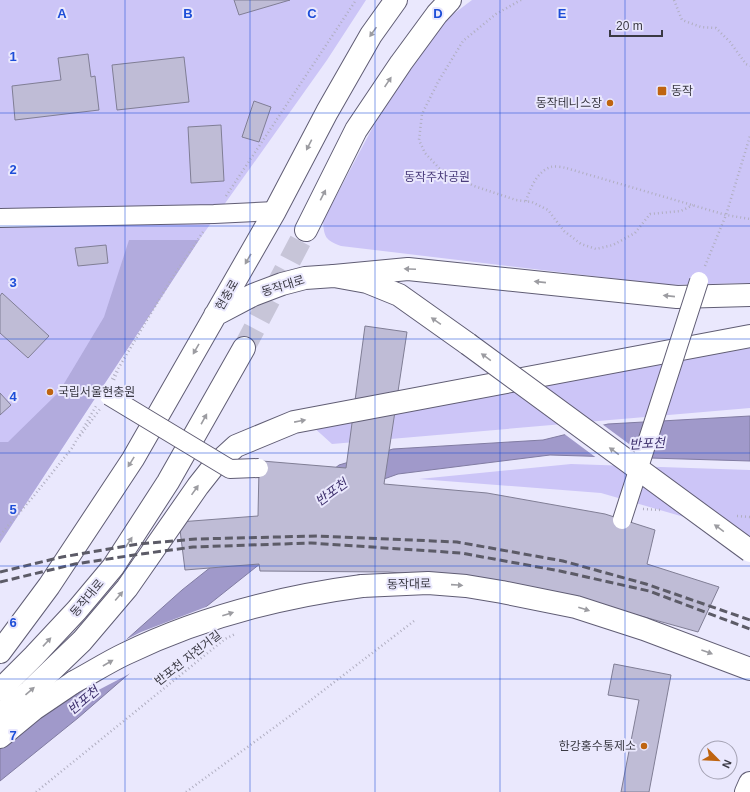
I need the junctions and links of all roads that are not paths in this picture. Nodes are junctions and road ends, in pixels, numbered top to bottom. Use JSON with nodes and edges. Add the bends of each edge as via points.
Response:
{"nodes":[{"id":1,"x":396,"y":0,"type":"edge"},
{"id":2,"x":450,"y":0,"type":"edge"},
{"id":3,"x":275,"y":211,"type":"junction"},
{"id":4,"x":0,"y":218,"type":"edge"},
{"id":5,"x":306,"y":230,"type":"tunnel mouth"},
{"id":6,"x":334,"y":276,"type":"junction"},
{"id":7,"x":699,"y":281,"type":"road end"},
{"id":8,"x":750,"y":295,"type":"edge"},
{"id":9,"x":215,"y":315,"type":"junction"},
{"id":10,"x":750,"y":336,"type":"edge"},
{"id":11,"x":244,"y":348,"type":"tunnel mouth"},
{"id":12,"x":105,"y":394,"type":"road end"},
{"id":13,"x":259,"y":468,"type":"dead end"},
{"id":14,"x":622,"y":520,"type":"dead end"},
{"id":15,"x":750,"y":551,"type":"edge"},
{"id":16,"x":49,"y":586,"type":"junction"},
{"id":17,"x":0,"y":631,"type":"edge"},
{"id":18,"x":0,"y":652,"type":"edge"},
{"id":19,"x":750,"y":669,"type":"edge"},
{"id":20,"x":0,"y":690,"type":"edge"},
{"id":21,"x":0,"y":715,"type":"edge"},
{"id":22,"x":0,"y":737,"type":"edge"},
{"id":23,"x":750,"y":783,"type":"edge"},
{"id":24,"x":746,"y":792,"type":"edge"}],
"edges":[{"from":1,"to":3,"type":"main road","name":"현충로","one_way":true,"via":[[371,35]]},
{"from":5,"to":2,"type":"main road","one_way":true,"via":[[356,130],[401,63]]},
{"from":3,"to":4,"type":"street"},
{"from":3,"to":9,"type":"main road","name":"현충로","one_way":true},
{"from":8,"to":6,"type":"main road","one_way":true,"via":[[677,297],[408,269]]},
{"from":6,"to":9,"type":"main road","name":"동작대로","via":[[305,278],[282,284],[253,295]]},
{"from":15,"to":6,"type":"main road","name":"동작대로","one_way":true,"bridge":true,"via":[[398,295],[367,282]]},
{"from":7,"to":14,"type":"street","bridge":true},
{"from":9,"to":16,"type":"main road","name":"현충로","one_way":true,"via":[[133,459]]},
{"from":21,"to":10,"type":"main road","one_way":true,"via":[[30,691],[82,641],[127,588],[213,467],[236,446],[294,422]]},
{"from":20,"to":11,"type":"main road","name":"동작대로","one_way":true,"via":[[78,610],[113,567],[168,482]]},
{"from":12,"to":13,"type":"street","bridge":true,"via":[[230,469]]},
{"from":16,"to":17,"type":"main road"},
{"from":16,"to":18,"type":"main road"},
{"from":22,"to":19,"type":"main road","name":"동작대로","one_way":true,"bridge":true,"via":[[34,709],[74,682],[124,654],[168,635],[247,607],[355,586],[428,583],[466,586],[576,607],[644,629]]},
{"from":23,"to":24,"type":"main road"}]}
